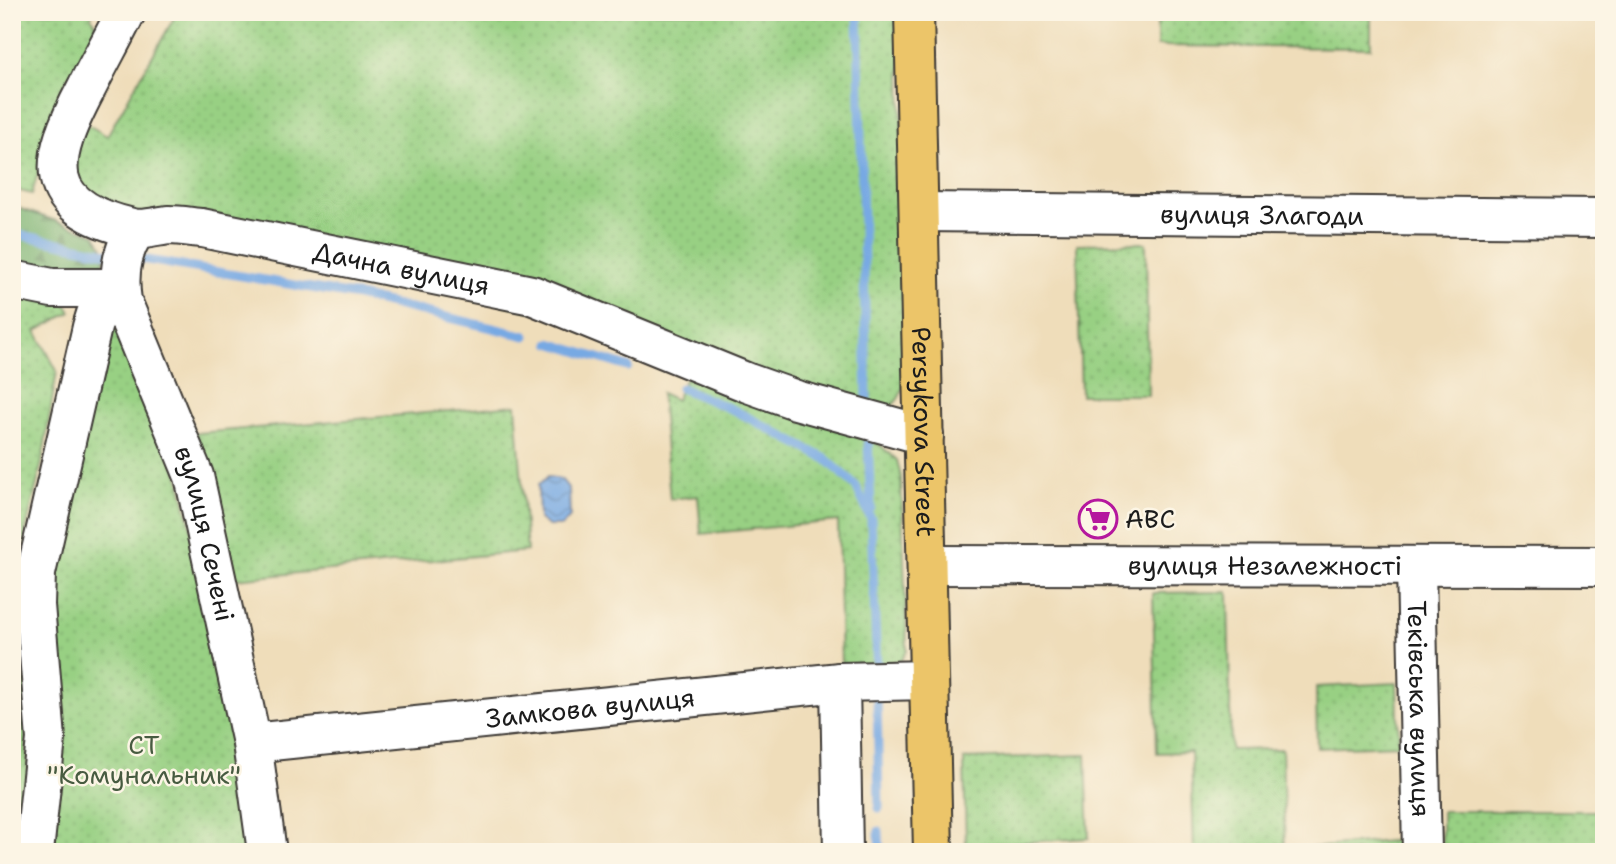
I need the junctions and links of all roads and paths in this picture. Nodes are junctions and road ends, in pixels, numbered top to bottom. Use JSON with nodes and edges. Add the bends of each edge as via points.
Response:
{"nodes":[{"id":1,"x":126,"y":12,"type":"edge"},
{"id":2,"x":914,"y":12,"type":"edge"},
{"id":3,"x":919,"y":212,"type":"junction"},
{"id":4,"x":1604,"y":218,"type":"edge"},
{"id":5,"x":136,"y":229,"type":"junction"},
{"id":6,"x":12,"y":279,"type":"edge"},
{"id":7,"x":120,"y":288,"type":"junction"},
{"id":8,"x":923,"y":435,"type":"junction"},
{"id":9,"x":926,"y":565,"type":"junction"},
{"id":10,"x":1604,"y":566,"type":"edge"},
{"id":11,"x":1416,"y":567,"type":"junction"},
{"id":12,"x":929,"y":680,"type":"junction"},
{"id":13,"x":840,"y":682,"type":"junction"},
{"id":14,"x":252,"y":743,"type":"junction"},
{"id":15,"x":34,"y":852,"type":"edge"},
{"id":16,"x":267,"y":852,"type":"edge"},
{"id":17,"x":843,"y":852,"type":"edge"},
{"id":18,"x":933,"y":852,"type":"edge"},
{"id":19,"x":1422,"y":852,"type":"edge"}],
"edges":[{"from":1,"to":5,"type":"street","name":"Дачна вулиця","via":[[71,117],[57,162],[59,177],[77,206],[93,217]]},
{"from":2,"to":3,"type":"main road","name":"Persykova Street"},
{"from":3,"to":4,"type":"street","name":"вулиця Злагоди"},
{"from":3,"to":8,"type":"main road","name":"Persykova Street"},
{"from":5,"to":7,"type":"street","name":"вулиця Сечені","via":[[127,243]]},
{"from":5,"to":8,"type":"street","name":"Дачна вулиця","via":[[202,228],[532,295],[760,388]]},
{"from":6,"to":7,"type":"street","via":[[52,288]]},
{"from":7,"to":14,"type":"street","name":"вулиця Сечені","via":[[194,476]]},
{"from":7,"to":15,"type":"street","via":[[96,314],[92,327],[36,573],[46,739]]},
{"from":8,"to":9,"type":"main road","name":"Persykova Street"},
{"from":9,"to":11,"type":"street","name":"вулиця Незалежності"},
{"from":9,"to":12,"type":"main road","name":"Persykova Street"},
{"from":10,"to":11,"type":"street","name":"вулиця Незалежності"},
{"from":11,"to":19,"type":"street","name":"Теківська вулиця"},
{"from":12,"to":13,"type":"street","name":"Замкова вулиця"},
{"from":12,"to":18,"type":"main road","name":"Persykova Street"},
{"from":13,"to":14,"type":"street","name":"Замкова вулиця"},
{"from":13,"to":17,"type":"street"},
{"from":14,"to":16,"type":"street","name":"вулиця Сечені"}]}
